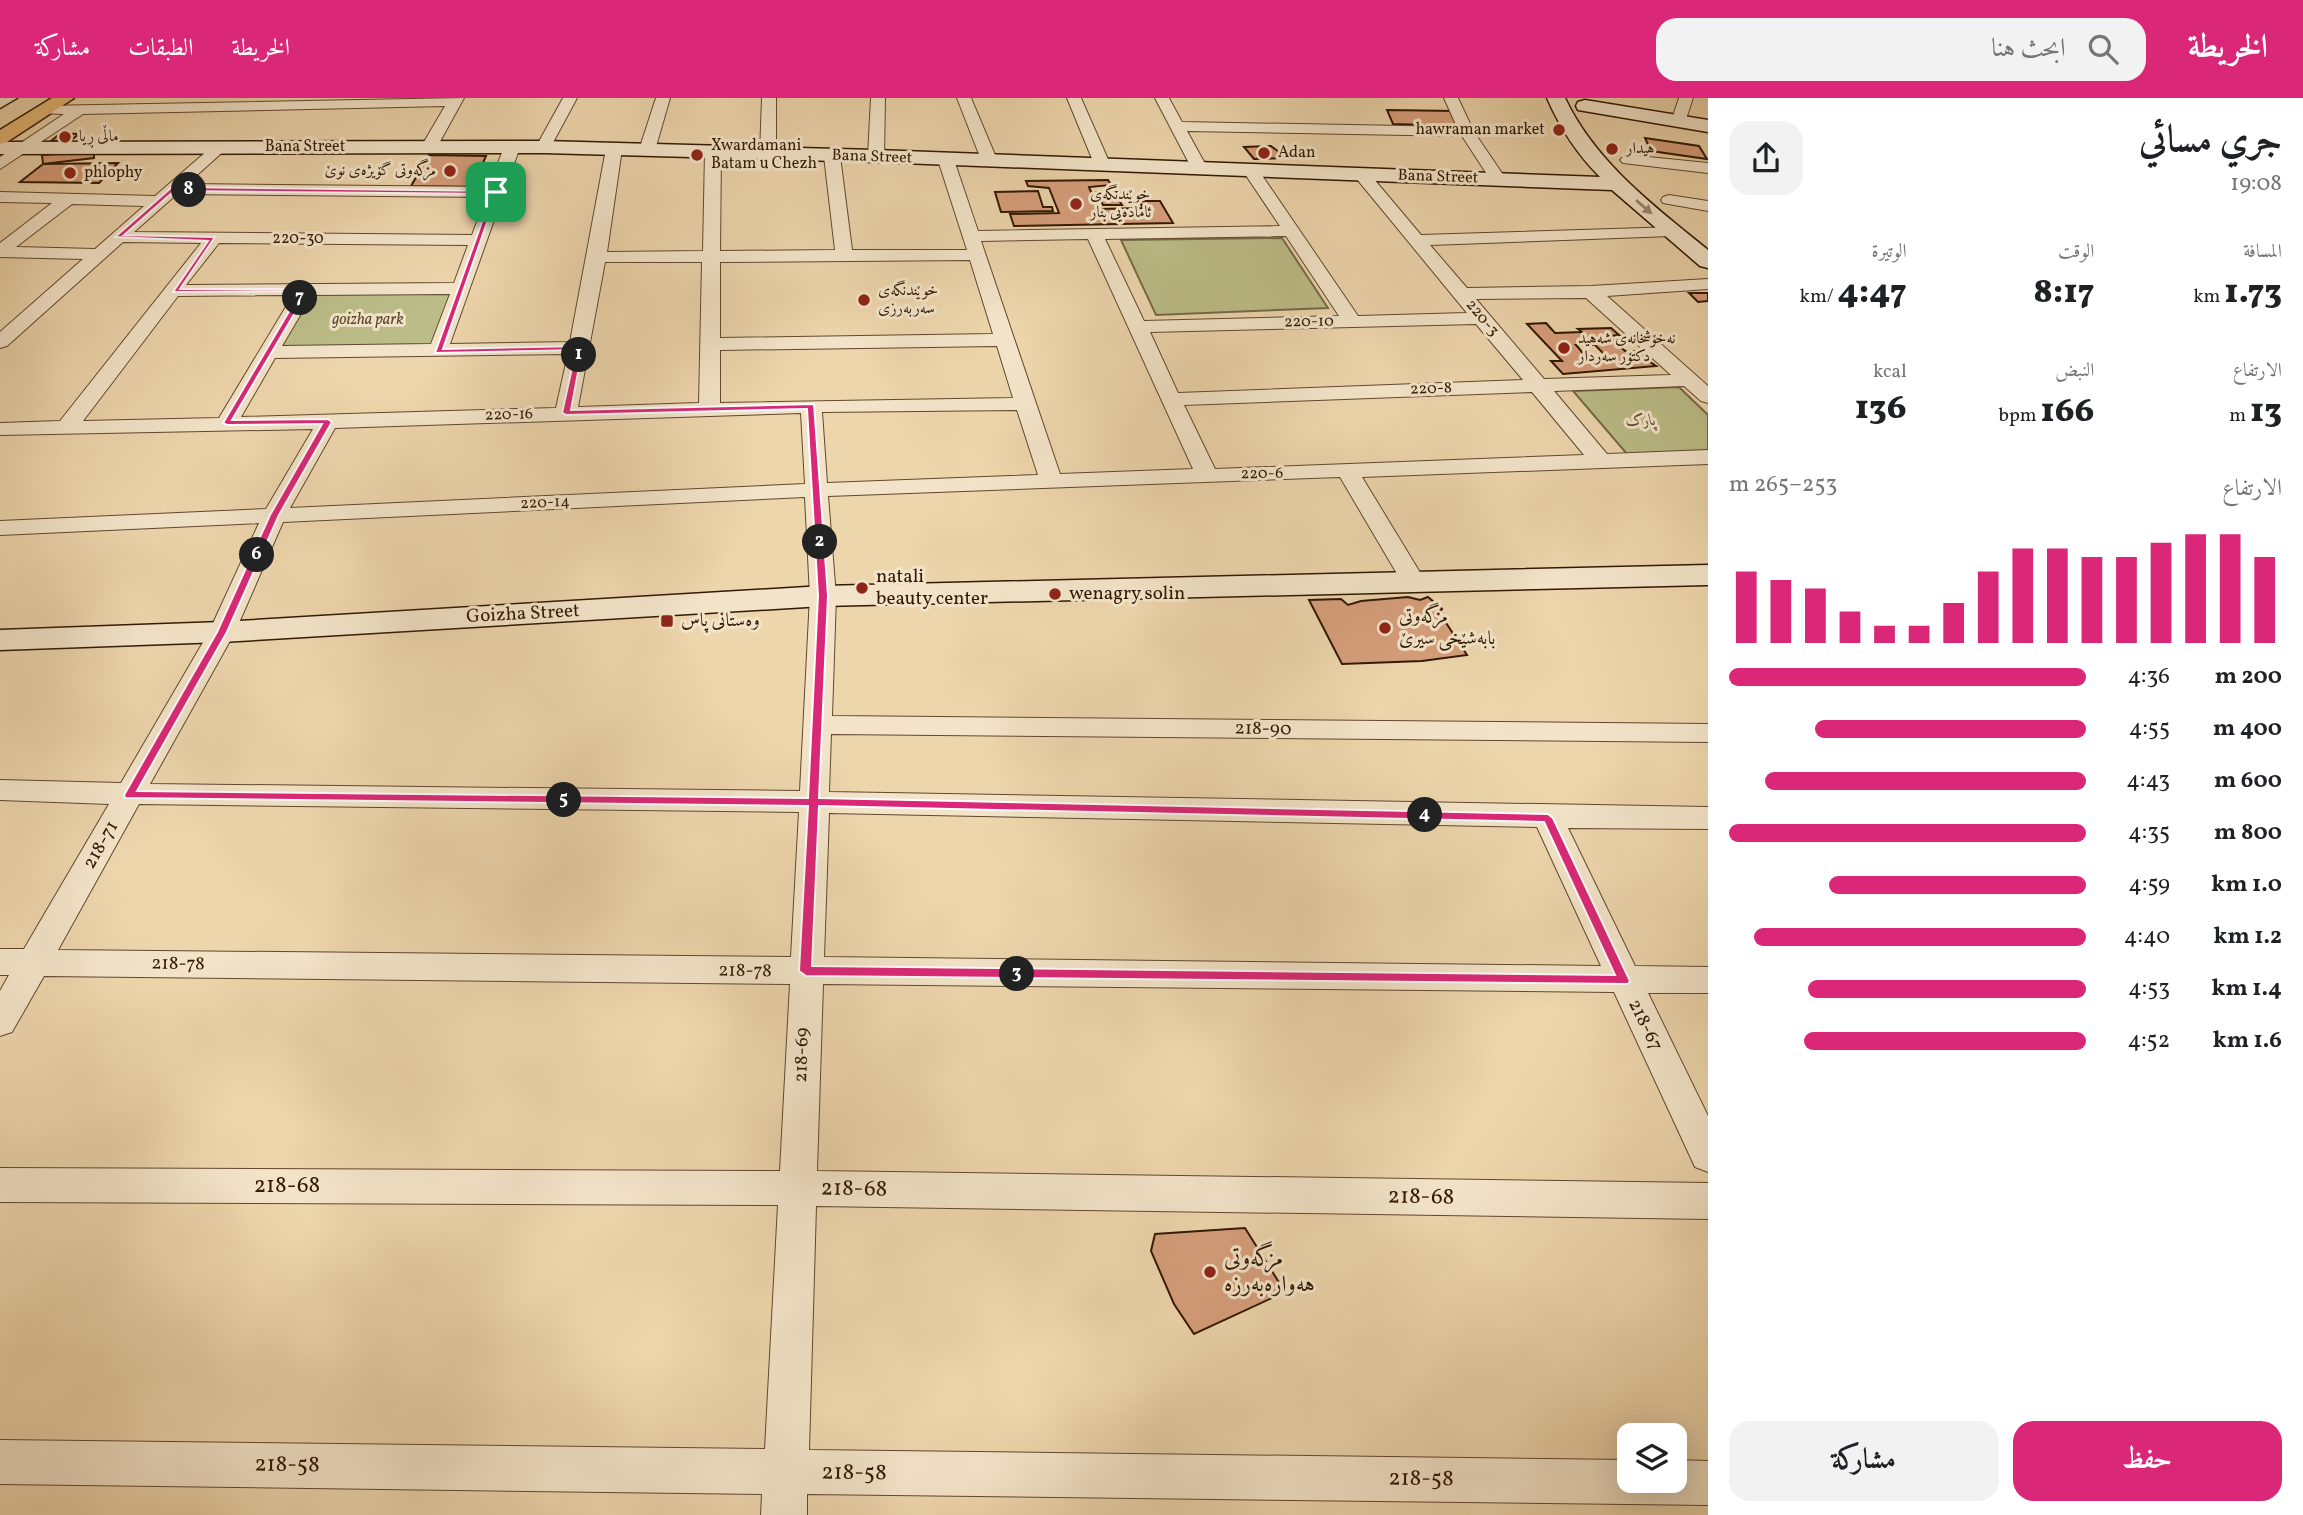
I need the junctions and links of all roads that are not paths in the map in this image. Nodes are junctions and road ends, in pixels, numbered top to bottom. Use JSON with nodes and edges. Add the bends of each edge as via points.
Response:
{"nodes":[{"id":1,"x":8,"y":98,"type":"edge"},
{"id":2,"x":26,"y":98,"type":"edge"},
{"id":3,"x":100,"y":98,"type":"edge"},
{"id":4,"x":570,"y":98,"type":"edge"},
{"id":5,"x":663,"y":98,"type":"edge"},
{"id":6,"x":769,"y":98,"type":"edge"},
{"id":7,"x":878,"y":98,"type":"edge"},
{"id":8,"x":964,"y":98,"type":"edge"},
{"id":9,"x":1074,"y":98,"type":"edge"},
{"id":10,"x":1161,"y":98,"type":"edge"},
{"id":11,"x":1451,"y":98,"type":"edge"},
{"id":12,"x":1556,"y":98,"type":"edge"},
{"id":13,"x":1686,"y":98,"type":"edge"},
{"id":14,"x":456,"y":100,"type":"edge"},
{"id":15,"x":0,"y":102,"type":"edge"},
{"id":16,"x":1584,"y":102,"type":"edge"},
{"id":17,"x":72,"y":104,"type":"edge"},
{"id":18,"x":0,"y":113,"type":"edge"},
{"id":19,"x":1678,"y":122,"type":"junction"},
{"id":20,"x":1177,"y":126,"type":"junction"},
{"id":21,"x":1708,"y":127,"type":"edge"},
{"id":22,"x":1467,"y":132,"type":"junction"},
{"id":23,"x":0,"y":138,"type":"edge"},
{"id":24,"x":1605,"y":144,"type":"junction"},
{"id":25,"x":220,"y":147,"type":"junction"},
{"id":26,"x":429,"y":147,"type":"junction"},
{"id":27,"x":512,"y":147,"type":"junction"},
{"id":28,"x":544,"y":147,"type":"junction"},
{"id":29,"x":0,"y":148,"type":"edge"},
{"id":30,"x":23,"y":148,"type":"junction"},
{"id":31,"x":614,"y":149,"type":"junction"},
{"id":32,"x":648,"y":150,"type":"junction"},
{"id":33,"x":713,"y":152,"type":"junction"},
{"id":34,"x":768,"y":154,"type":"junction"},
{"id":35,"x":832,"y":156,"type":"junction"},
{"id":36,"x":876,"y":156,"type":"junction"},
{"id":37,"x":946,"y":160,"type":"junction"},
{"id":38,"x":990,"y":162,"type":"junction"},
{"id":39,"x":0,"y":164,"type":"edge"},
{"id":40,"x":1103,"y":166,"type":"junction"},
{"id":41,"x":1708,"y":168,"type":"edge"},
{"id":42,"x":1200,"y":169,"type":"junction"},
{"id":43,"x":1251,"y":171,"type":"junction"},
{"id":44,"x":1363,"y":175,"type":"junction"},
{"id":45,"x":1498,"y":179,"type":"junction"},
{"id":46,"x":1617,"y":184,"type":"junction"},
{"id":47,"x":496,"y":192,"type":"junction"},
{"id":48,"x":166,"y":195,"type":"junction"},
{"id":49,"x":0,"y":197,"type":"edge"},
{"id":50,"x":68,"y":199,"type":"junction"},
{"id":51,"x":1702,"y":214,"type":"edge"},
{"id":52,"x":1291,"y":231,"type":"junction"},
{"id":53,"x":1671,"y":231,"type":"junction"},
{"id":54,"x":1094,"y":234,"type":"junction"},
{"id":55,"x":973,"y":236,"type":"junction"},
{"id":56,"x":118,"y":237,"type":"junction"},
{"id":57,"x":213,"y":239,"type":"junction"},
{"id":58,"x":478,"y":240,"type":"junction"},
{"id":59,"x":1417,"y":240,"type":"junction"},
{"id":60,"x":0,"y":251,"type":"edge"},
{"id":61,"x":99,"y":254,"type":"junction"},
{"id":62,"x":979,"y":255,"type":"junction"},
{"id":63,"x":844,"y":256,"type":"junction"},
{"id":64,"x":597,"y":257,"type":"junction"},
{"id":65,"x":712,"y":257,"type":"junction"},
{"id":66,"x":1708,"y":261,"type":"edge"},
{"id":67,"x":1708,"y":284,"type":"edge"},
{"id":68,"x":461,"y":288,"type":"junction"},
{"id":69,"x":306,"y":289,"type":"junction"},
{"id":70,"x":175,"y":291,"type":"junction"},
{"id":71,"x":1591,"y":292,"type":"junction"},
{"id":72,"x":1462,"y":294,"type":"junction"},
{"id":73,"x":1482,"y":318,"type":"junction"},
{"id":74,"x":1352,"y":321,"type":"junction"},
{"id":75,"x":1137,"y":327,"type":"junction"},
{"id":76,"x":1006,"y":340,"type":"junction"},
{"id":77,"x":0,"y":342,"type":"edge"},
{"id":78,"x":710,"y":344,"type":"junction"},
{"id":79,"x":581,"y":348,"type":"junction"},
{"id":80,"x":438,"y":351,"type":"junction"},
{"id":81,"x":267,"y":352,"type":"junction"},
{"id":82,"x":1690,"y":380,"type":"junction"},
{"id":83,"x":1538,"y":385,"type":"junction"},
{"id":84,"x":1708,"y":397,"type":"edge"},
{"id":85,"x":1171,"y":399,"type":"junction"},
{"id":86,"x":1026,"y":404,"type":"junction"},
{"id":87,"x":811,"y":406,"type":"junction"},
{"id":88,"x":709,"y":409,"type":"junction"},
{"id":89,"x":566,"y":413,"type":"junction"},
{"id":90,"x":328,"y":422,"type":"junction"},
{"id":91,"x":227,"y":423,"type":"junction"},
{"id":92,"x":67,"y":427,"type":"junction"},
{"id":93,"x":0,"y":429,"type":"edge"},
{"id":94,"x":1708,"y":457,"type":"edge"},
{"id":95,"x":1601,"y":461,"type":"junction"},
{"id":96,"x":1348,"y":472,"type":"junction"},
{"id":97,"x":1207,"y":476,"type":"junction"},
{"id":98,"x":1051,"y":481,"type":"junction"},
{"id":99,"x":816,"y":490,"type":"junction"},
{"id":100,"x":274,"y":515,"type":"junction"},
{"id":101,"x":0,"y":528,"type":"edge"},
{"id":102,"x":1708,"y":575,"type":"edge"},
{"id":103,"x":1415,"y":584,"type":"junction"},
{"id":104,"x":823,"y":596,"type":"junction"},
{"id":105,"x":222,"y":632,"type":"junction"},
{"id":106,"x":0,"y":640,"type":"edge"},
{"id":107,"x":818,"y":725,"type":"junction"},
{"id":108,"x":1708,"y":733,"type":"edge"},
{"id":109,"x":0,"y":790,"type":"edge"},
{"id":110,"x":129,"y":795,"type":"junction"},
{"id":111,"x":814,"y":802,"type":"junction"},
{"id":112,"x":1548,"y":818,"type":"junction"},
{"id":113,"x":1708,"y":818,"type":"edge"},
{"id":114,"x":0,"y":962,"type":"edge"},
{"id":115,"x":34,"y":963,"type":"junction"},
{"id":116,"x":806,"y":971,"type":"junction"},
{"id":117,"x":1708,"y":980,"type":"edge"},
{"id":118,"x":1624,"y":981,"type":"junction"},
{"id":119,"x":0,"y":1022,"type":"edge"},
{"id":120,"x":1708,"y":1155,"type":"edge"},
{"id":121,"x":0,"y":1185,"type":"edge"},
{"id":122,"x":796,"y":1188,"type":"junction"},
{"id":123,"x":1708,"y":1201,"type":"edge"},
{"id":124,"x":0,"y":1462,"type":"edge"},
{"id":125,"x":786,"y":1472,"type":"junction"},
{"id":126,"x":1708,"y":1483,"type":"edge"},
{"id":127,"x":784,"y":1515,"type":"edge"}],
"edges":[{"from":1,"to":15,"type":"street"},
{"from":2,"to":18,"type":"highway"},
{"from":3,"to":17,"type":"street"},
{"from":4,"to":28,"type":"street"},
{"from":5,"to":32,"type":"street"},
{"from":6,"to":34,"type":"street"},
{"from":7,"to":36,"type":"street"},
{"from":8,"to":38,"type":"street"},
{"from":9,"to":40,"type":"street"},
{"from":10,"to":20,"type":"street"},
{"from":11,"to":22,"type":"street"},
{"from":12,"to":24,"type":"street","via":[[1562,116]]},
{"from":13,"to":19,"type":"street"},
{"from":14,"to":17,"type":"street"},
{"from":14,"to":26,"type":"street"},
{"from":16,"to":19,"type":"street"},
{"from":16,"to":24,"type":"street"},
{"from":17,"to":23,"type":"highway","via":[[43,110]]},
{"from":17,"to":30,"type":"street"},
{"from":19,"to":21,"type":"street"},
{"from":20,"to":22,"type":"street"},
{"from":20,"to":42,"type":"street"},
{"from":22,"to":45,"type":"street"},
{"from":24,"to":41,"type":"street"},
{"from":24,"to":46,"type":"street"},
{"from":24,"to":51,"type":"street","via":[[1669,200]]},
{"from":25,"to":26,"type":"street","name":"Bana Street"},
{"from":25,"to":30,"type":"street","name":"Bana Street"},
{"from":25,"to":48,"type":"street"},
{"from":26,"to":27,"type":"street","name":"Bana Street"},
{"from":27,"to":28,"type":"street","name":"Bana Street"},
{"from":27,"to":47,"type":"street"},
{"from":28,"to":31,"type":"street","name":"Bana Street"},
{"from":29,"to":30,"type":"street","name":"Bana Street"},
{"from":30,"to":39,"type":"street"},
{"from":31,"to":32,"type":"street","name":"Bana Street"},
{"from":31,"to":64,"type":"street"},
{"from":32,"to":33,"type":"street","name":"Bana Street"},
{"from":33,"to":34,"type":"street","name":"Bana Street"},
{"from":33,"to":65,"type":"street"},
{"from":34,"to":35,"type":"street","name":"Bana Street"},
{"from":35,"to":36,"type":"street","name":"Bana Street"},
{"from":35,"to":63,"type":"street"},
{"from":36,"to":37,"type":"street","name":"Bana Street"},
{"from":37,"to":38,"type":"street","name":"Bana Street"},
{"from":37,"to":55,"type":"street"},
{"from":38,"to":40,"type":"street","name":"Bana Street"},
{"from":40,"to":42,"type":"street","name":"Bana Street"},
{"from":42,"to":43,"type":"street","name":"Bana Street"},
{"from":43,"to":44,"type":"street","name":"Bana Street"},
{"from":43,"to":52,"type":"street"},
{"from":44,"to":45,"type":"street","name":"Bana Street"},
{"from":44,"to":59,"type":"street","name":"220-3"},
{"from":45,"to":46,"type":"street","name":"Bana Street"},
{"from":46,"to":53,"type":"street","one_way":true},
{"from":47,"to":48,"type":"street"},
{"from":47,"to":58,"type":"street"},
{"from":48,"to":50,"type":"street"},
{"from":48,"to":56,"type":"street"},
{"from":49,"to":50,"type":"street"},
{"from":50,"to":60,"type":"street"},
{"from":52,"to":54,"type":"street"},
{"from":52,"to":74,"type":"street"},
{"from":53,"to":59,"type":"street"},
{"from":53,"to":66,"type":"street"},
{"from":54,"to":55,"type":"street"},
{"from":54,"to":75,"type":"street"},
{"from":55,"to":62,"type":"street"},
{"from":56,"to":57,"type":"street","name":"220-30"},
{"from":56,"to":61,"type":"street"},
{"from":57,"to":58,"type":"street","name":"220-30"},
{"from":57,"to":70,"type":"street"},
{"from":58,"to":68,"type":"street"},
{"from":59,"to":72,"type":"street","name":"220-3"},
{"from":60,"to":61,"type":"street"},
{"from":61,"to":77,"type":"street"},
{"from":62,"to":63,"type":"street"},
{"from":62,"to":76,"type":"street"},
{"from":63,"to":65,"type":"street"},
{"from":64,"to":65,"type":"street"},
{"from":64,"to":79,"type":"street"},
{"from":65,"to":78,"type":"street"},
{"from":67,"to":71,"type":"street"},
{"from":68,"to":69,"type":"street"},
{"from":68,"to":80,"type":"street"},
{"from":69,"to":70,"type":"street"},
{"from":69,"to":81,"type":"street"},
{"from":70,"to":92,"type":"street"},
{"from":71,"to":72,"type":"street"},
{"from":71,"to":82,"type":"street"},
{"from":72,"to":73,"type":"street","name":"220-3"},
{"from":73,"to":74,"type":"street","name":"220-10"},
{"from":73,"to":83,"type":"street","name":"220-3"},
{"from":74,"to":75,"type":"street","name":"220-10"},
{"from":75,"to":85,"type":"street"},
{"from":76,"to":78,"type":"street"},
{"from":76,"to":86,"type":"street"},
{"from":78,"to":88,"type":"street"},
{"from":79,"to":80,"type":"street"},
{"from":79,"to":89,"type":"street"},
{"from":80,"to":81,"type":"street"},
{"from":81,"to":91,"type":"street"},
{"from":82,"to":83,"type":"street","name":"220-8"},
{"from":82,"to":84,"type":"street"},
{"from":83,"to":85,"type":"street","name":"220-8"},
{"from":83,"to":95,"type":"street","name":"220-3"},
{"from":85,"to":97,"type":"street"},
{"from":86,"to":87,"type":"street","name":"220-16"},
{"from":86,"to":98,"type":"street"},
{"from":87,"to":88,"type":"street","name":"220-16"},
{"from":87,"to":99,"type":"street","name":"218-69"},
{"from":88,"to":89,"type":"street","name":"220-16"},
{"from":89,"to":90,"type":"street","name":"220-16"},
{"from":90,"to":91,"type":"street","name":"220-16"},
{"from":90,"to":100,"type":"street","name":"218-71"},
{"from":91,"to":92,"type":"street","name":"220-16"},
{"from":92,"to":93,"type":"street","name":"220-16"},
{"from":94,"to":95,"type":"street","name":"220-6"},
{"from":95,"to":96,"type":"street","name":"220-6"},
{"from":96,"to":97,"type":"street","name":"220-6"},
{"from":96,"to":103,"type":"street"},
{"from":97,"to":98,"type":"street","name":"220-6"},
{"from":98,"to":99,"type":"street","name":"220-6"},
{"from":99,"to":100,"type":"street","name":"220-14"},
{"from":99,"to":104,"type":"street","name":"218-69"},
{"from":100,"to":101,"type":"street","name":"220-14"},
{"from":100,"to":105,"type":"street","name":"218-71"},
{"from":102,"to":103,"type":"street","name":"Goizha Street"},
{"from":103,"to":104,"type":"street","name":"Goizha Street"},
{"from":104,"to":105,"type":"street","name":"Goizha Street"},
{"from":104,"to":107,"type":"street","name":"218-69"},
{"from":105,"to":106,"type":"street","name":"Goizha Street"},
{"from":105,"to":110,"type":"street","name":"218-71"},
{"from":107,"to":108,"type":"street","name":"218-90"},
{"from":107,"to":111,"type":"street","name":"218-69"},
{"from":109,"to":110,"type":"street"},
{"from":110,"to":111,"type":"street"},
{"from":110,"to":115,"type":"street","name":"218-71"},
{"from":111,"to":112,"type":"street"},
{"from":111,"to":116,"type":"street","name":"218-69"},
{"from":112,"to":113,"type":"street"},
{"from":112,"to":118,"type":"street","name":"218-67"},
{"from":114,"to":115,"type":"street","name":"218-78"},
{"from":115,"to":116,"type":"street","name":"218-78"},
{"from":115,"to":119,"type":"street","name":"218-71"},
{"from":116,"to":118,"type":"street","name":"218-78"},
{"from":116,"to":122,"type":"street","name":"218-69"},
{"from":117,"to":118,"type":"street","name":"218-78"},
{"from":118,"to":120,"type":"street","name":"218-67"},
{"from":121,"to":122,"type":"street","name":"218-68"},
{"from":122,"to":123,"type":"street","name":"218-68"},
{"from":122,"to":125,"type":"street","name":"218-69"},
{"from":124,"to":125,"type":"street","name":"218-58"},
{"from":125,"to":126,"type":"street","name":"218-58"},
{"from":125,"to":127,"type":"street","name":"218-69"}]}
